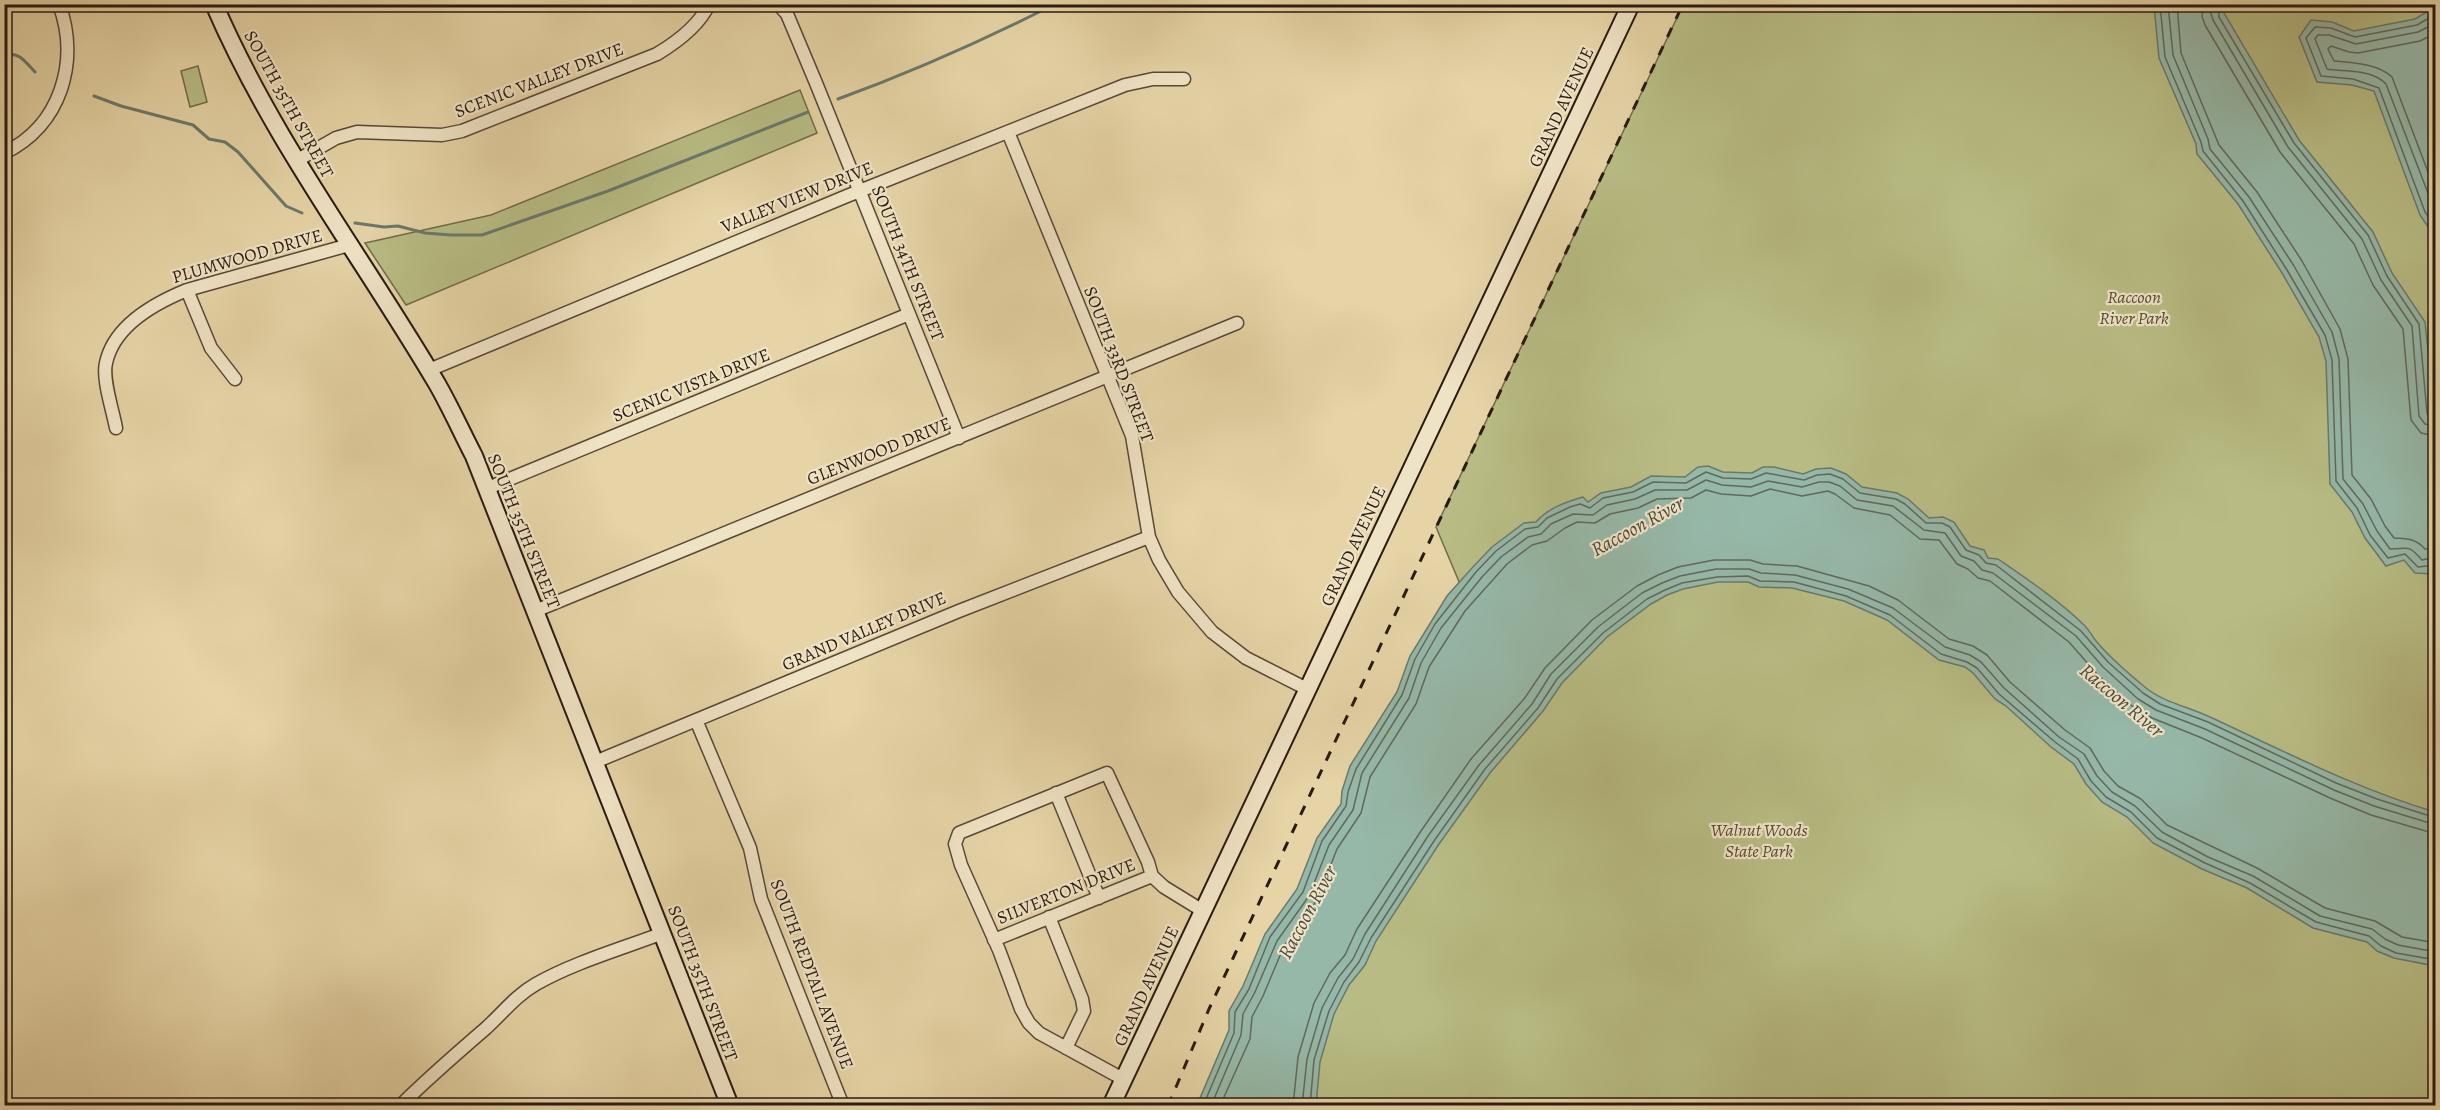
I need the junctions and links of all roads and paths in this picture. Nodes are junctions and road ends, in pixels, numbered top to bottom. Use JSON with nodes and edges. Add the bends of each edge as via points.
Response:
{"nodes":[{"id":1,"x":59,"y":4,"type":"edge"},
{"id":2,"x":214,"y":4,"type":"edge"},
{"id":3,"x":709,"y":4,"type":"edge"},
{"id":4,"x":778,"y":4,"type":"edge"},
{"id":5,"x":1631,"y":4,"type":"edge"},
{"id":6,"x":1185,"y":79,"type":"dead end"},
{"id":7,"x":1008,"y":132,"type":"junction"},
{"id":8,"x":4,"y":153,"type":"edge"},
{"id":9,"x":296,"y":161,"type":"junction"},
{"id":10,"x":859,"y":191,"type":"junction"},
{"id":11,"x":349,"y":245,"type":"junction"},
{"id":12,"x":187,"y":290,"type":"junction"},
{"id":13,"x":909,"y":314,"type":"junction"},
{"id":14,"x":1237,"y":323,"type":"dead end"},
{"id":15,"x":429,"y":370,"type":"junction"},
{"id":16,"x":1107,"y":377,"type":"junction"},
{"id":17,"x":235,"y":379,"type":"dead end"},
{"id":18,"x":116,"y":428,"type":"dead end"},
{"id":19,"x":959,"y":438,"type":"junction"},
{"id":20,"x":488,"y":488,"type":"junction"},
{"id":21,"x":1149,"y":537,"type":"junction"},
{"id":22,"x":535,"y":611,"type":"junction"},
{"id":23,"x":1307,"y":689,"type":"junction"},
{"id":24,"x":696,"y":720,"type":"junction"},
{"id":25,"x":595,"y":762,"type":"junction"},
{"id":26,"x":1056,"y":793,"type":"junction"},
{"id":27,"x":1152,"y":876,"type":"junction"},
{"id":28,"x":1099,"y":898,"type":"junction"},
{"id":29,"x":1203,"y":911,"type":"junction"},
{"id":30,"x":1049,"y":917,"type":"junction"},
{"id":31,"x":663,"y":933,"type":"junction"},
{"id":32,"x":994,"y":940,"type":"junction"},
{"id":33,"x":1066,"y":1048,"type":"junction"},
{"id":34,"x":1123,"y":1079,"type":"junction"},
{"id":35,"x":400,"y":1106,"type":"edge"},
{"id":36,"x":730,"y":1106,"type":"edge"},
{"id":37,"x":843,"y":1106,"type":"edge"},
{"id":38,"x":1111,"y":1106,"type":"edge"}],
"edges":[{"from":1,"to":8,"type":"street","via":[[69,48],[65,81],[40,126],[27,140]]},
{"from":2,"to":9,"type":"street","name":"SOUTH 35TH STREET","via":[[237,59]]},
{"from":3,"to":9,"type":"street","name":"SCENIC VALLEY DRIVE","via":[[690,30],[657,54],[490,122],[442,135],[357,132],[336,138]]},
{"from":4,"to":10,"type":"street","name":"SOUTH 34TH STREET","via":[[787,14]]},
{"from":5,"to":23,"type":"street","name":"GRAND AVENUE"},
{"from":6,"to":7,"type":"street","name":"VALLEY VIEW DRIVE","via":[[1153,79],[1125,85]]},
{"from":7,"to":10,"type":"street","name":"VALLEY VIEW DRIVE"},
{"from":7,"to":16,"type":"street","name":"SOUTH 33RD STREET"},
{"from":9,"to":11,"type":"street","name":"SOUTH 35TH STREET"},
{"from":10,"to":13,"type":"street","name":"SOUTH 34TH STREET"},
{"from":10,"to":15,"type":"street","name":"VALLEY VIEW DRIVE"},
{"from":11,"to":12,"type":"street","name":"PLUMWOOD DRIVE"},
{"from":11,"to":15,"type":"street","name":"SOUTH 35TH STREET"},
{"from":12,"to":17,"type":"street","via":[[211,348]]},
{"from":12,"to":18,"type":"street","name":"PLUMWOOD DRIVE","via":[[163,300],[137,318],[116,341],[106,363],[106,379]]},
{"from":13,"to":19,"type":"street","name":"SOUTH 34TH STREET"},
{"from":13,"to":20,"type":"street","name":"SCENIC VISTA DRIVE"},
{"from":14,"to":16,"type":"street","name":"GLENWOOD DRIVE"},
{"from":15,"to":20,"type":"street","name":"SOUTH 35TH STREET"},
{"from":16,"to":19,"type":"street","name":"GLENWOOD DRIVE"},
{"from":16,"to":21,"type":"street","name":"SOUTH 33RD STREET","via":[[1132,436]]},
{"from":19,"to":22,"type":"street","name":"GLENWOOD DRIVE"},
{"from":20,"to":22,"type":"street","name":"SOUTH 35TH STREET"},
{"from":21,"to":23,"type":"street","name":"SOUTH 33RD STREET","via":[[1178,592],[1212,632],[1246,658]]},
{"from":21,"to":24,"type":"street","name":"GRAND VALLEY DRIVE"},
{"from":22,"to":25,"type":"street","name":"SOUTH 35TH STREET"},
{"from":23,"to":29,"type":"street","name":"GRAND AVENUE"},
{"from":24,"to":25,"type":"street","name":"GRAND VALLEY DRIVE"},
{"from":24,"to":37,"type":"street","name":"SOUTH REDTAIL AVENUE","via":[[750,848],[761,899]]},
{"from":25,"to":31,"type":"street","name":"SOUTH 35TH STREET"},
{"from":26,"to":27,"type":"street","via":[[1107,773]]},
{"from":26,"to":28,"type":"street"},
{"from":26,"to":32,"type":"street","via":[[959,833],[955,844],[961,865]]},
{"from":27,"to":28,"type":"street","name":"SILVERTON DRIVE"},
{"from":27,"to":29,"type":"street"},
{"from":28,"to":30,"type":"street","name":"SILVERTON DRIVE"},
{"from":29,"to":34,"type":"street","name":"GRAND AVENUE"},
{"from":30,"to":32,"type":"street","name":"SILVERTON DRIVE"},
{"from":30,"to":33,"type":"street","via":[[1084,1011]]},
{"from":31,"to":35,"type":"street","via":[[534,985],[504,1008]]},
{"from":31,"to":36,"type":"street","name":"SOUTH 35TH STREET"},
{"from":32,"to":33,"type":"street","via":[[1029,1023]]},
{"from":33,"to":34,"type":"street"},
{"from":34,"to":38,"type":"street","name":"GRAND AVENUE"}]}
